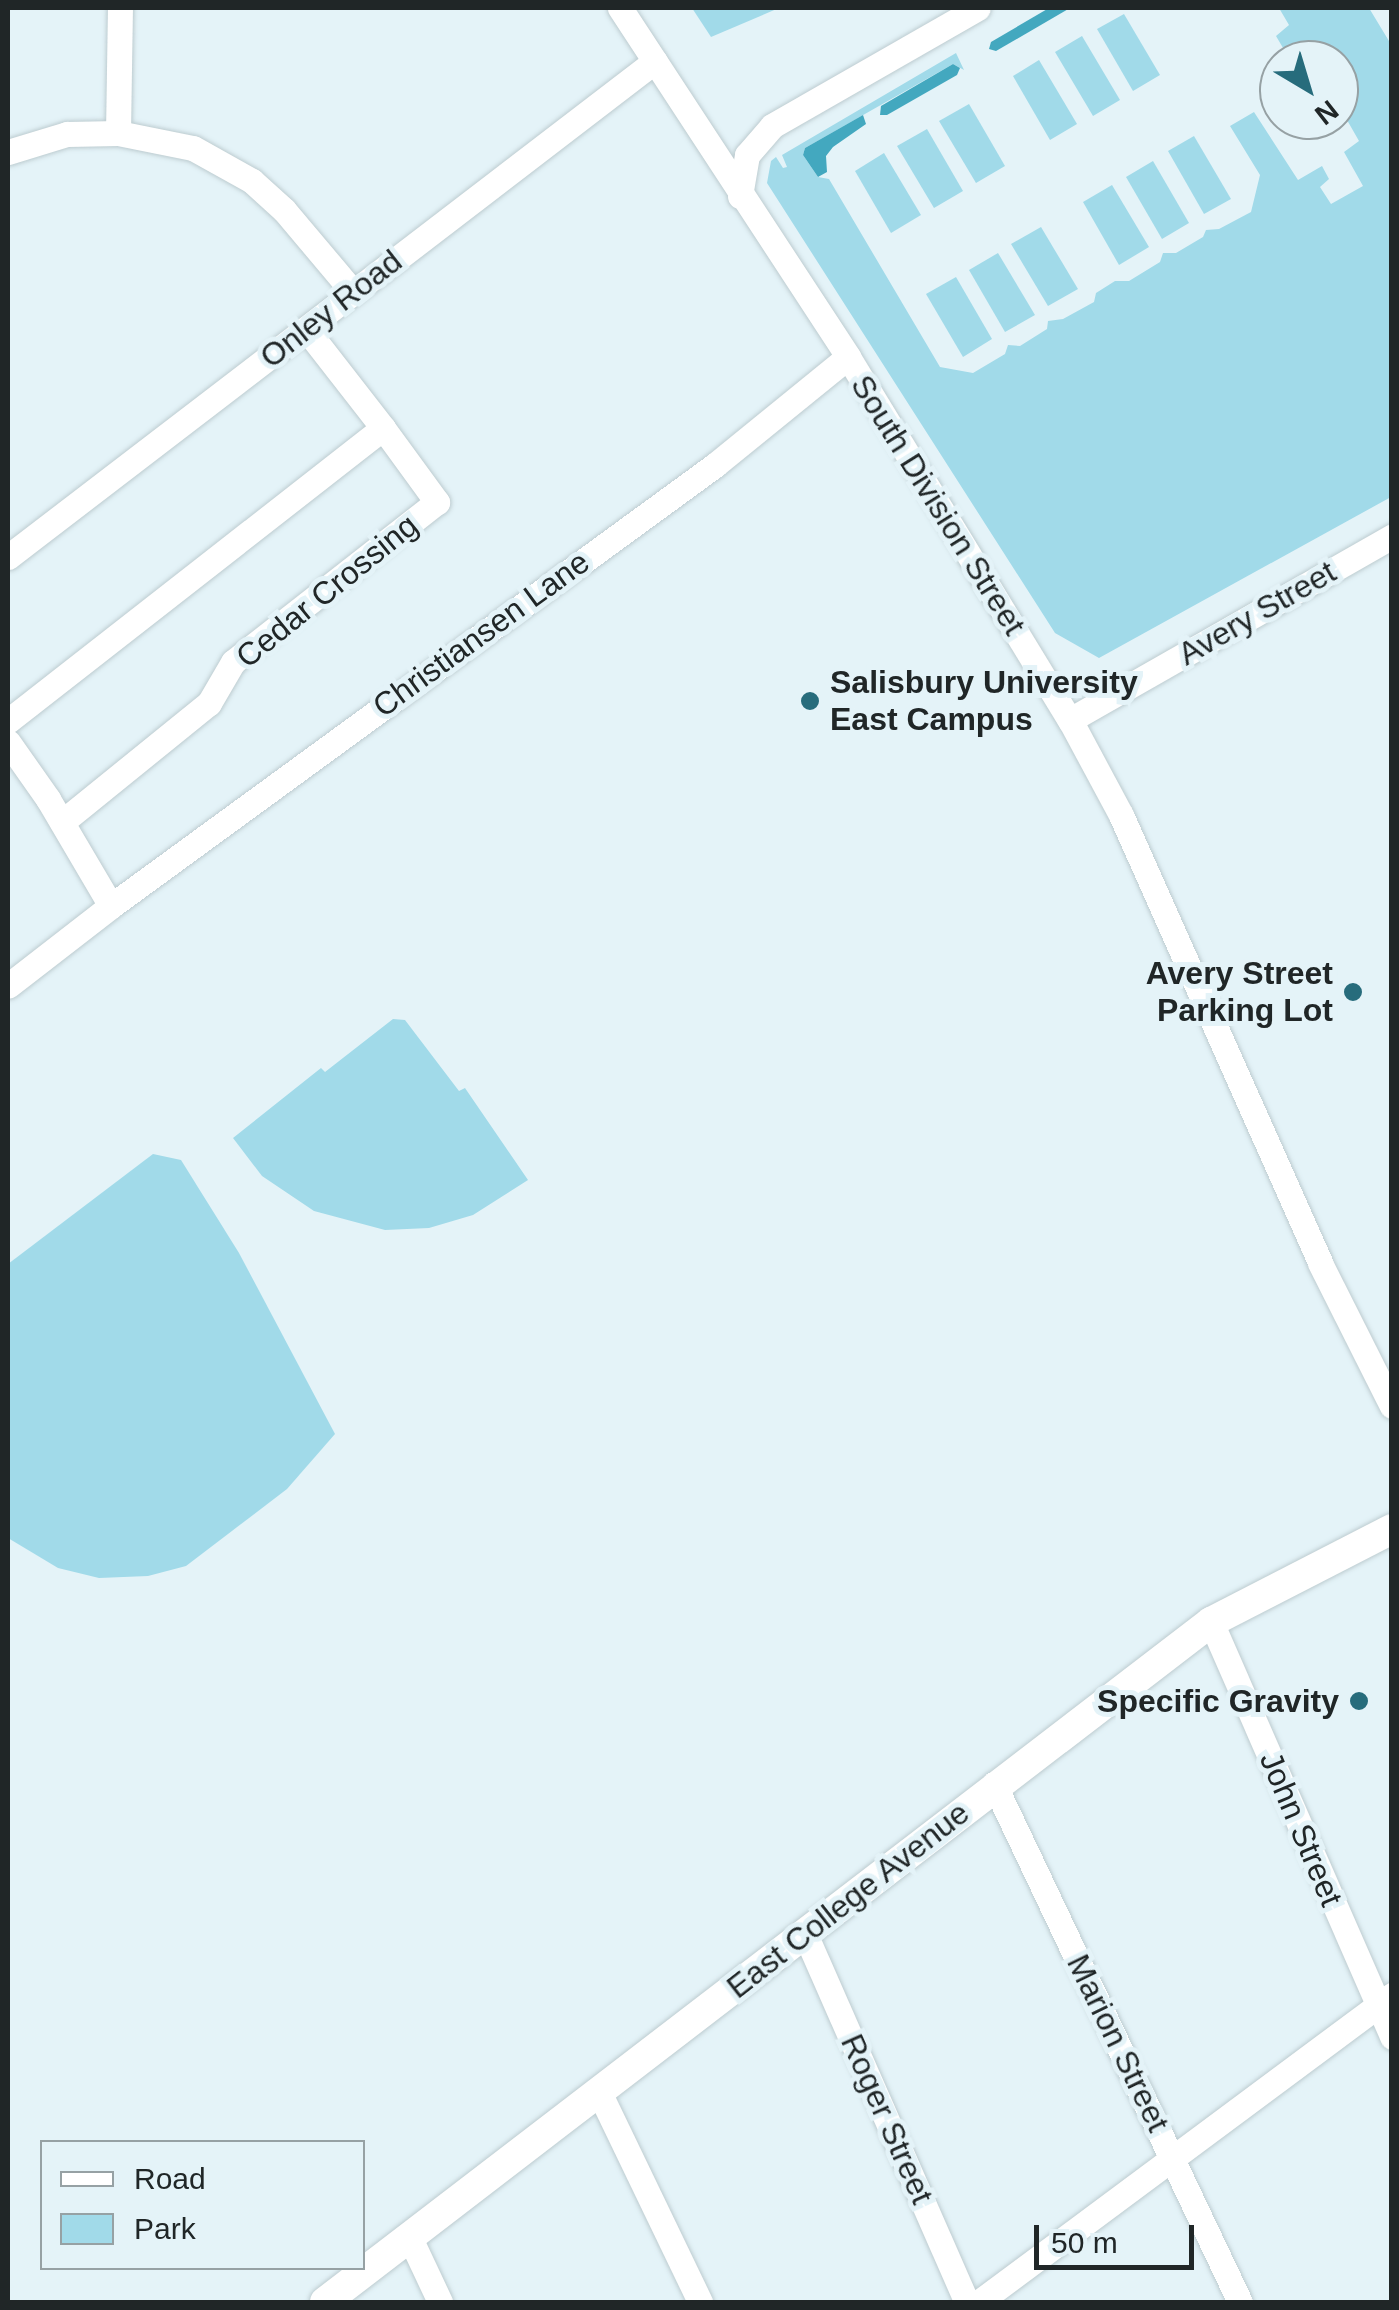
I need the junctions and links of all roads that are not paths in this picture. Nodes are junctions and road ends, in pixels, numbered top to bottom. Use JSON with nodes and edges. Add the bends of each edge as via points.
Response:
{"nodes":[{"id":1,"x":120,"y":8,"type":"edge"},
{"id":2,"x":620,"y":8,"type":"edge"},
{"id":3,"x":978,"y":8,"type":"edge"},
{"id":4,"x":655,"y":61,"type":"junction"},
{"id":5,"x":118,"y":133,"type":"junction"},
{"id":6,"x":8,"y":152,"type":"edge"},
{"id":7,"x":740,"y":196,"type":"junction"},
{"id":8,"x":353,"y":292,"type":"junction"},
{"id":9,"x":306,"y":329,"type":"junction"},
{"id":10,"x":848,"y":357,"type":"junction"},
{"id":11,"x":383,"y":428,"type":"junction"},
{"id":12,"x":1392,"y":536,"type":"edge"},
{"id":13,"x":8,"y":557,"type":"edge"},
{"id":14,"x":1070,"y":720,"type":"junction"},
{"id":15,"x":8,"y":721,"type":"edge"},
{"id":16,"x":8,"y":742,"type":"edge"},
{"id":17,"x":62,"y":822,"type":"junction"},
{"id":18,"x":111,"y":906,"type":"junction"},
{"id":19,"x":8,"y":986,"type":"edge"},
{"id":20,"x":1392,"y":1406,"type":"edge"},
{"id":21,"x":1392,"y":1530,"type":"edge"},
{"id":22,"x":1211,"y":1622,"type":"junction"},
{"id":23,"x":994,"y":1784,"type":"junction"},
{"id":24,"x":806,"y":1936,"type":"junction"},
{"id":25,"x":1384,"y":2000,"type":"edge"},
{"id":26,"x":1392,"y":2036,"type":"edge"},
{"id":27,"x":600,"y":2094,"type":"junction"},
{"id":28,"x":1174,"y":2158,"type":"junction"},
{"id":29,"x":410,"y":2236,"type":"junction"},
{"id":30,"x":325,"y":2302,"type":"edge"},
{"id":31,"x":440,"y":2302,"type":"edge"},
{"id":32,"x":700,"y":2302,"type":"edge"},
{"id":33,"x":967,"y":2302,"type":"edge"},
{"id":34,"x":979,"y":2302,"type":"edge"},
{"id":35,"x":1240,"y":2302,"type":"edge"}],
"edges":[{"from":1,"to":5,"type":"street"},
{"from":2,"to":4,"type":"street","name":"South Division Street"},
{"from":3,"to":7,"type":"street","via":[[772,126],[747,155]]},
{"from":4,"to":7,"type":"street","name":"South Division Street"},
{"from":4,"to":8,"type":"street","name":"Onley Road"},
{"from":5,"to":6,"type":"street","via":[[67,134]]},
{"from":5,"to":8,"type":"street","via":[[193,148],[252,181]]},
{"from":7,"to":10,"type":"street","name":"South Division Street"},
{"from":8,"to":9,"type":"street","name":"Onley Road"},
{"from":9,"to":11,"type":"street","name":"Cedar Crossing"},
{"from":9,"to":13,"type":"street","name":"Onley Road"},
{"from":10,"to":14,"type":"street","name":"South Division Street"},
{"from":10,"to":18,"type":"street","name":"Christiansen Lane","via":[[715,465]]},
{"from":11,"to":15,"type":"street"},
{"from":11,"to":17,"type":"street","name":"Cedar Crossing","via":[[437,502],[233,662],[209,703]]},
{"from":12,"to":14,"type":"street","name":"Avery Street"},
{"from":14,"to":20,"type":"street","name":"South Division Street","via":[[1122,815],[1328,1280]]},
{"from":16,"to":17,"type":"street"},
{"from":17,"to":18,"type":"street"},
{"from":18,"to":19,"type":"street"},
{"from":21,"to":22,"type":"main road","name":"East College Avenue"},
{"from":22,"to":23,"type":"main road","name":"East College Avenue"},
{"from":22,"to":25,"type":"street","name":"John Street"},
{"from":23,"to":24,"type":"main road","name":"East College Avenue"},
{"from":23,"to":28,"type":"street","name":"Marion Street"},
{"from":24,"to":27,"type":"main road","name":"East College Avenue"},
{"from":24,"to":33,"type":"street","name":"Roger Street"},
{"from":25,"to":26,"type":"street","name":"John Street"},
{"from":25,"to":28,"type":"street"},
{"from":27,"to":29,"type":"main road","name":"East College Avenue"},
{"from":27,"to":32,"type":"street"},
{"from":28,"to":34,"type":"street"},
{"from":28,"to":35,"type":"street","name":"Marion Street"},
{"from":29,"to":30,"type":"main road","name":"East College Avenue"},
{"from":29,"to":31,"type":"street"}]}
